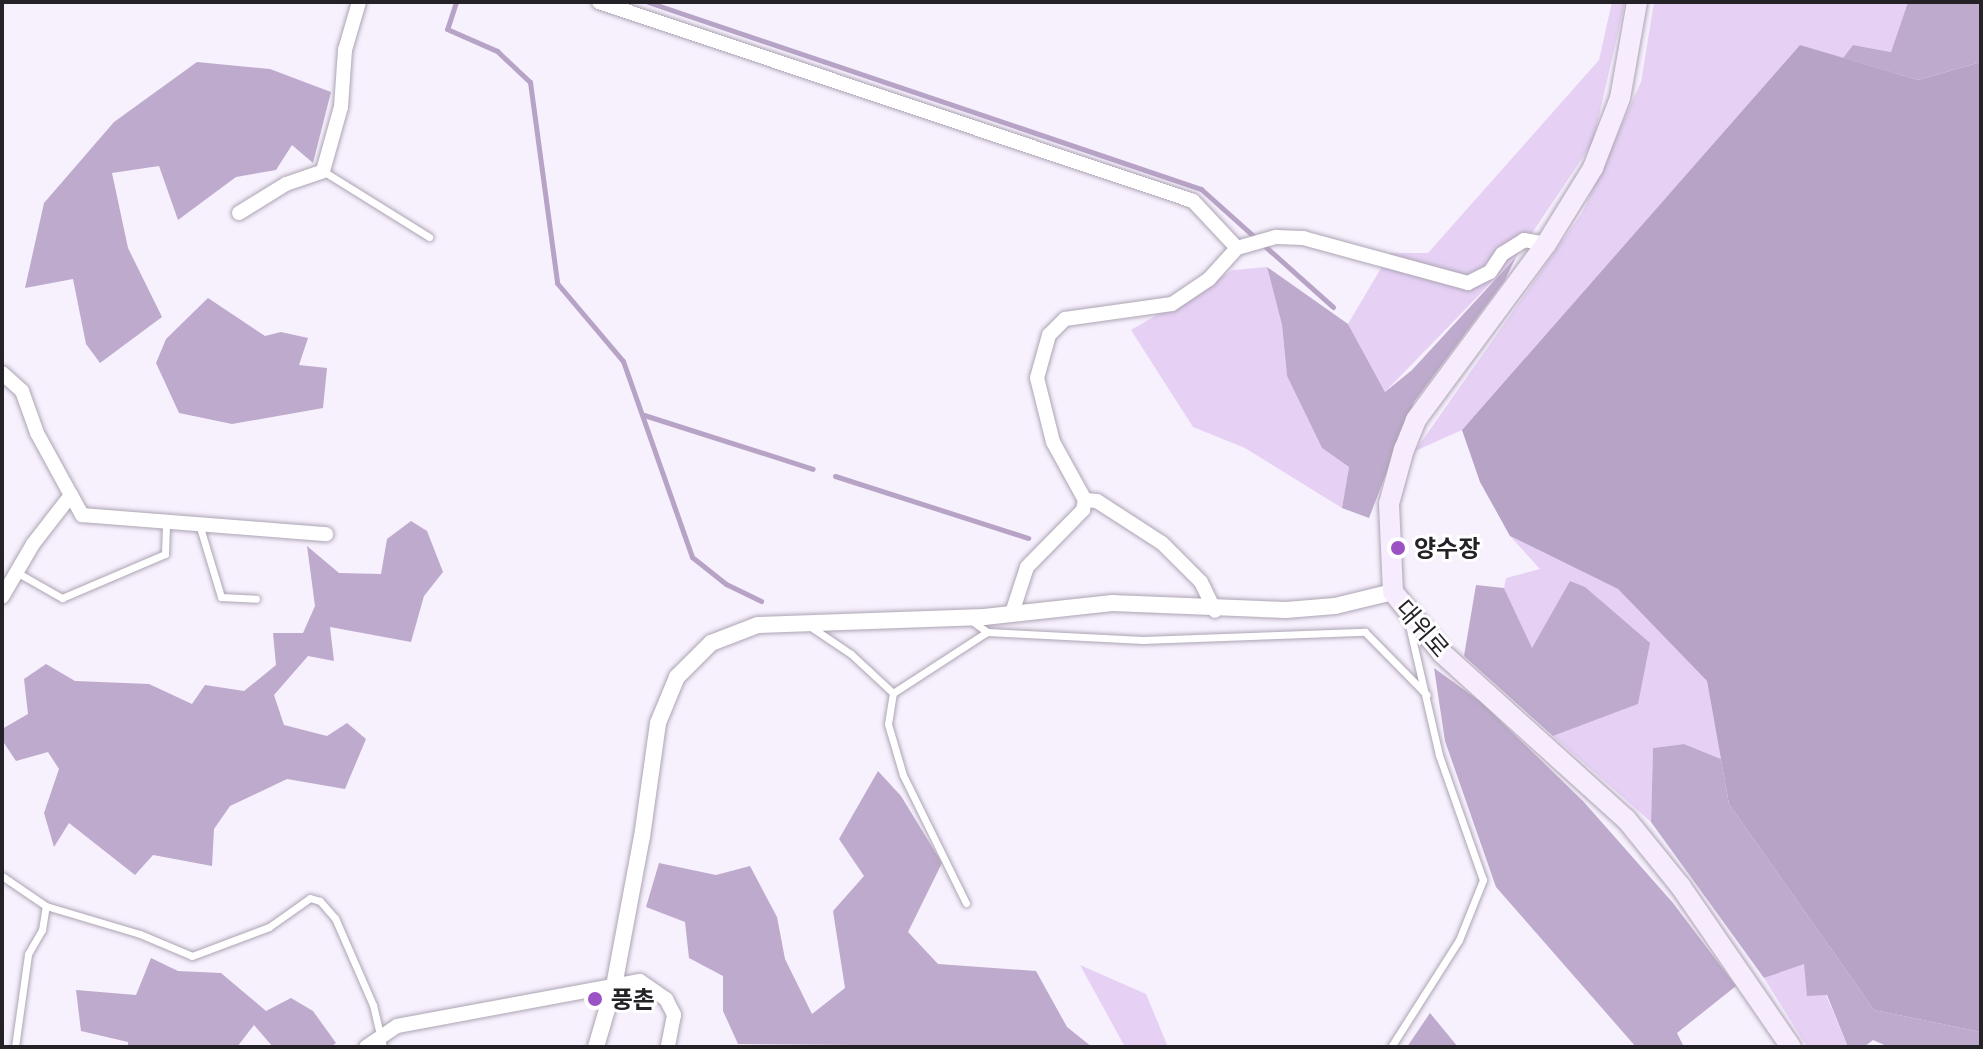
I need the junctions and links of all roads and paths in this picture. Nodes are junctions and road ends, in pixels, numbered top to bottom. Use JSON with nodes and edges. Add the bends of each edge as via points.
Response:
{"nodes":[{"id":1,"x":359,"y":2,"type":"edge"},
{"id":2,"x":599,"y":2,"type":"edge"},
{"id":3,"x":1637,"y":2,"type":"edge"},
{"id":4,"x":323,"y":171,"type":"junction"},
{"id":5,"x":239,"y":213,"type":"dead end"},
{"id":6,"x":429,"y":237,"type":"dead end"},
{"id":7,"x":1546,"y":244,"type":"junction"},
{"id":8,"x":1250,"y":245,"type":"junction"},
{"id":9,"x":2,"y":373,"type":"edge"},
{"id":10,"x":71,"y":495,"type":"junction"},
{"id":11,"x":1085,"y":500,"type":"junction"},
{"id":12,"x":166,"y":522,"type":"junction"},
{"id":13,"x":199,"y":524,"type":"junction"},
{"id":14,"x":326,"y":534,"type":"dead end"},
{"id":15,"x":18,"y":573,"type":"junction"},
{"id":16,"x":1393,"y":592,"type":"junction"},
{"id":17,"x":2,"y":597,"type":"edge"},
{"id":18,"x":256,"y":599,"type":"dead end"},
{"id":19,"x":1215,"y":611,"type":"junction"},
{"id":20,"x":1405,"y":612,"type":"junction"},
{"id":21,"x":1012,"y":613,"type":"junction"},
{"id":22,"x":963,"y":616,"type":"junction"},
{"id":23,"x":806,"y":624,"type":"junction"},
{"id":24,"x":987,"y":632,"type":"junction"},
{"id":25,"x":893,"y":693,"type":"junction"},
{"id":26,"x":1427,"y":695,"type":"junction"},
{"id":27,"x":2,"y":876,"type":"edge"},
{"id":28,"x":966,"y":903,"type":"dead end"},
{"id":29,"x":46,"y":906,"type":"junction"},
{"id":30,"x":614,"y":986,"type":"junction"},
{"id":31,"x":381,"y":1040,"type":"edge"},
{"id":32,"x":15,"y":1047,"type":"edge"},
{"id":33,"x":366,"y":1047,"type":"edge"},
{"id":34,"x":596,"y":1047,"type":"edge"},
{"id":35,"x":668,"y":1047,"type":"edge"},
{"id":36,"x":1391,"y":1047,"type":"edge"},
{"id":37,"x":1791,"y":1047,"type":"edge"}],
"edges":[{"from":1,"to":4,"type":"street","via":[[345,50],[341,107]]},
{"from":2,"to":8,"type":"street","via":[[1193,201]]},
{"from":3,"to":7,"type":"main road","name":"대위로","via":[[1608,138]]},
{"from":4,"to":5,"type":"street","via":[[286,184]]},
{"from":4,"to":6,"type":"lane"},
{"from":7,"to":8,"type":"street","via":[[1524,240],[1502,254],[1490,272],[1468,283],[1290,236]]},
{"from":7,"to":16,"type":"main road","name":"대위로","via":[[1416,420],[1389,504]]},
{"from":8,"to":11,"type":"street","via":[[1172,304],[1065,319],[1049,335],[1037,378],[1053,442]]},
{"from":9,"to":10,"type":"street","via":[[22,391],[37,433]]},
{"from":10,"to":12,"type":"street","via":[[82,515]]},
{"from":10,"to":15,"type":"street"},
{"from":11,"to":19,"type":"street","via":[[1097,501],[1162,543],[1201,582]]},
{"from":11,"to":21,"type":"street","via":[[1083,510],[1027,567]]},
{"from":12,"to":13,"type":"street"},
{"from":12,"to":15,"type":"lane","via":[[165,554],[62,598]]},
{"from":13,"to":14,"type":"street"},
{"from":13,"to":18,"type":"lane","via":[[221,597]]},
{"from":15,"to":17,"type":"street"},
{"from":16,"to":19,"type":"street","via":[[1335,606]]},
{"from":16,"to":20,"type":"main road","name":"대위로"},
{"from":19,"to":21,"type":"street","via":[[1112,603]]},
{"from":20,"to":26,"type":"lane"},
{"from":20,"to":37,"type":"main road","name":"대위로","via":[[1442,653],[1626,819],[1681,887]]},
{"from":21,"to":22,"type":"street"},
{"from":22,"to":23,"type":"street"},
{"from":22,"to":24,"type":"lane"},
{"from":23,"to":25,"type":"lane","via":[[851,654]]},
{"from":23,"to":30,"type":"street","via":[[734,631],[711,643],[677,677],[658,723]]},
{"from":24,"to":25,"type":"lane"},
{"from":24,"to":26,"type":"lane","via":[[1143,640],[1365,632]]},
{"from":25,"to":28,"type":"lane","via":[[888,724],[903,775]]},
{"from":26,"to":36,"type":"lane","via":[[1439,755],[1483,880],[1459,940]]},
{"from":27,"to":29,"type":"lane"},
{"from":29,"to":31,"type":"lane","via":[[129,930],[192,956],[269,927],[310,898],[320,901],[335,918]]},
{"from":29,"to":32,"type":"lane","via":[[42,930],[28,954]]},
{"from":30,"to":31,"type":"street","via":[[397,1026]]},
{"from":30,"to":34,"type":"street"},
{"from":30,"to":35,"type":"street","via":[[640,981],[666,999],[674,1015]]},
{"from":31,"to":33,"type":"street"}]}
